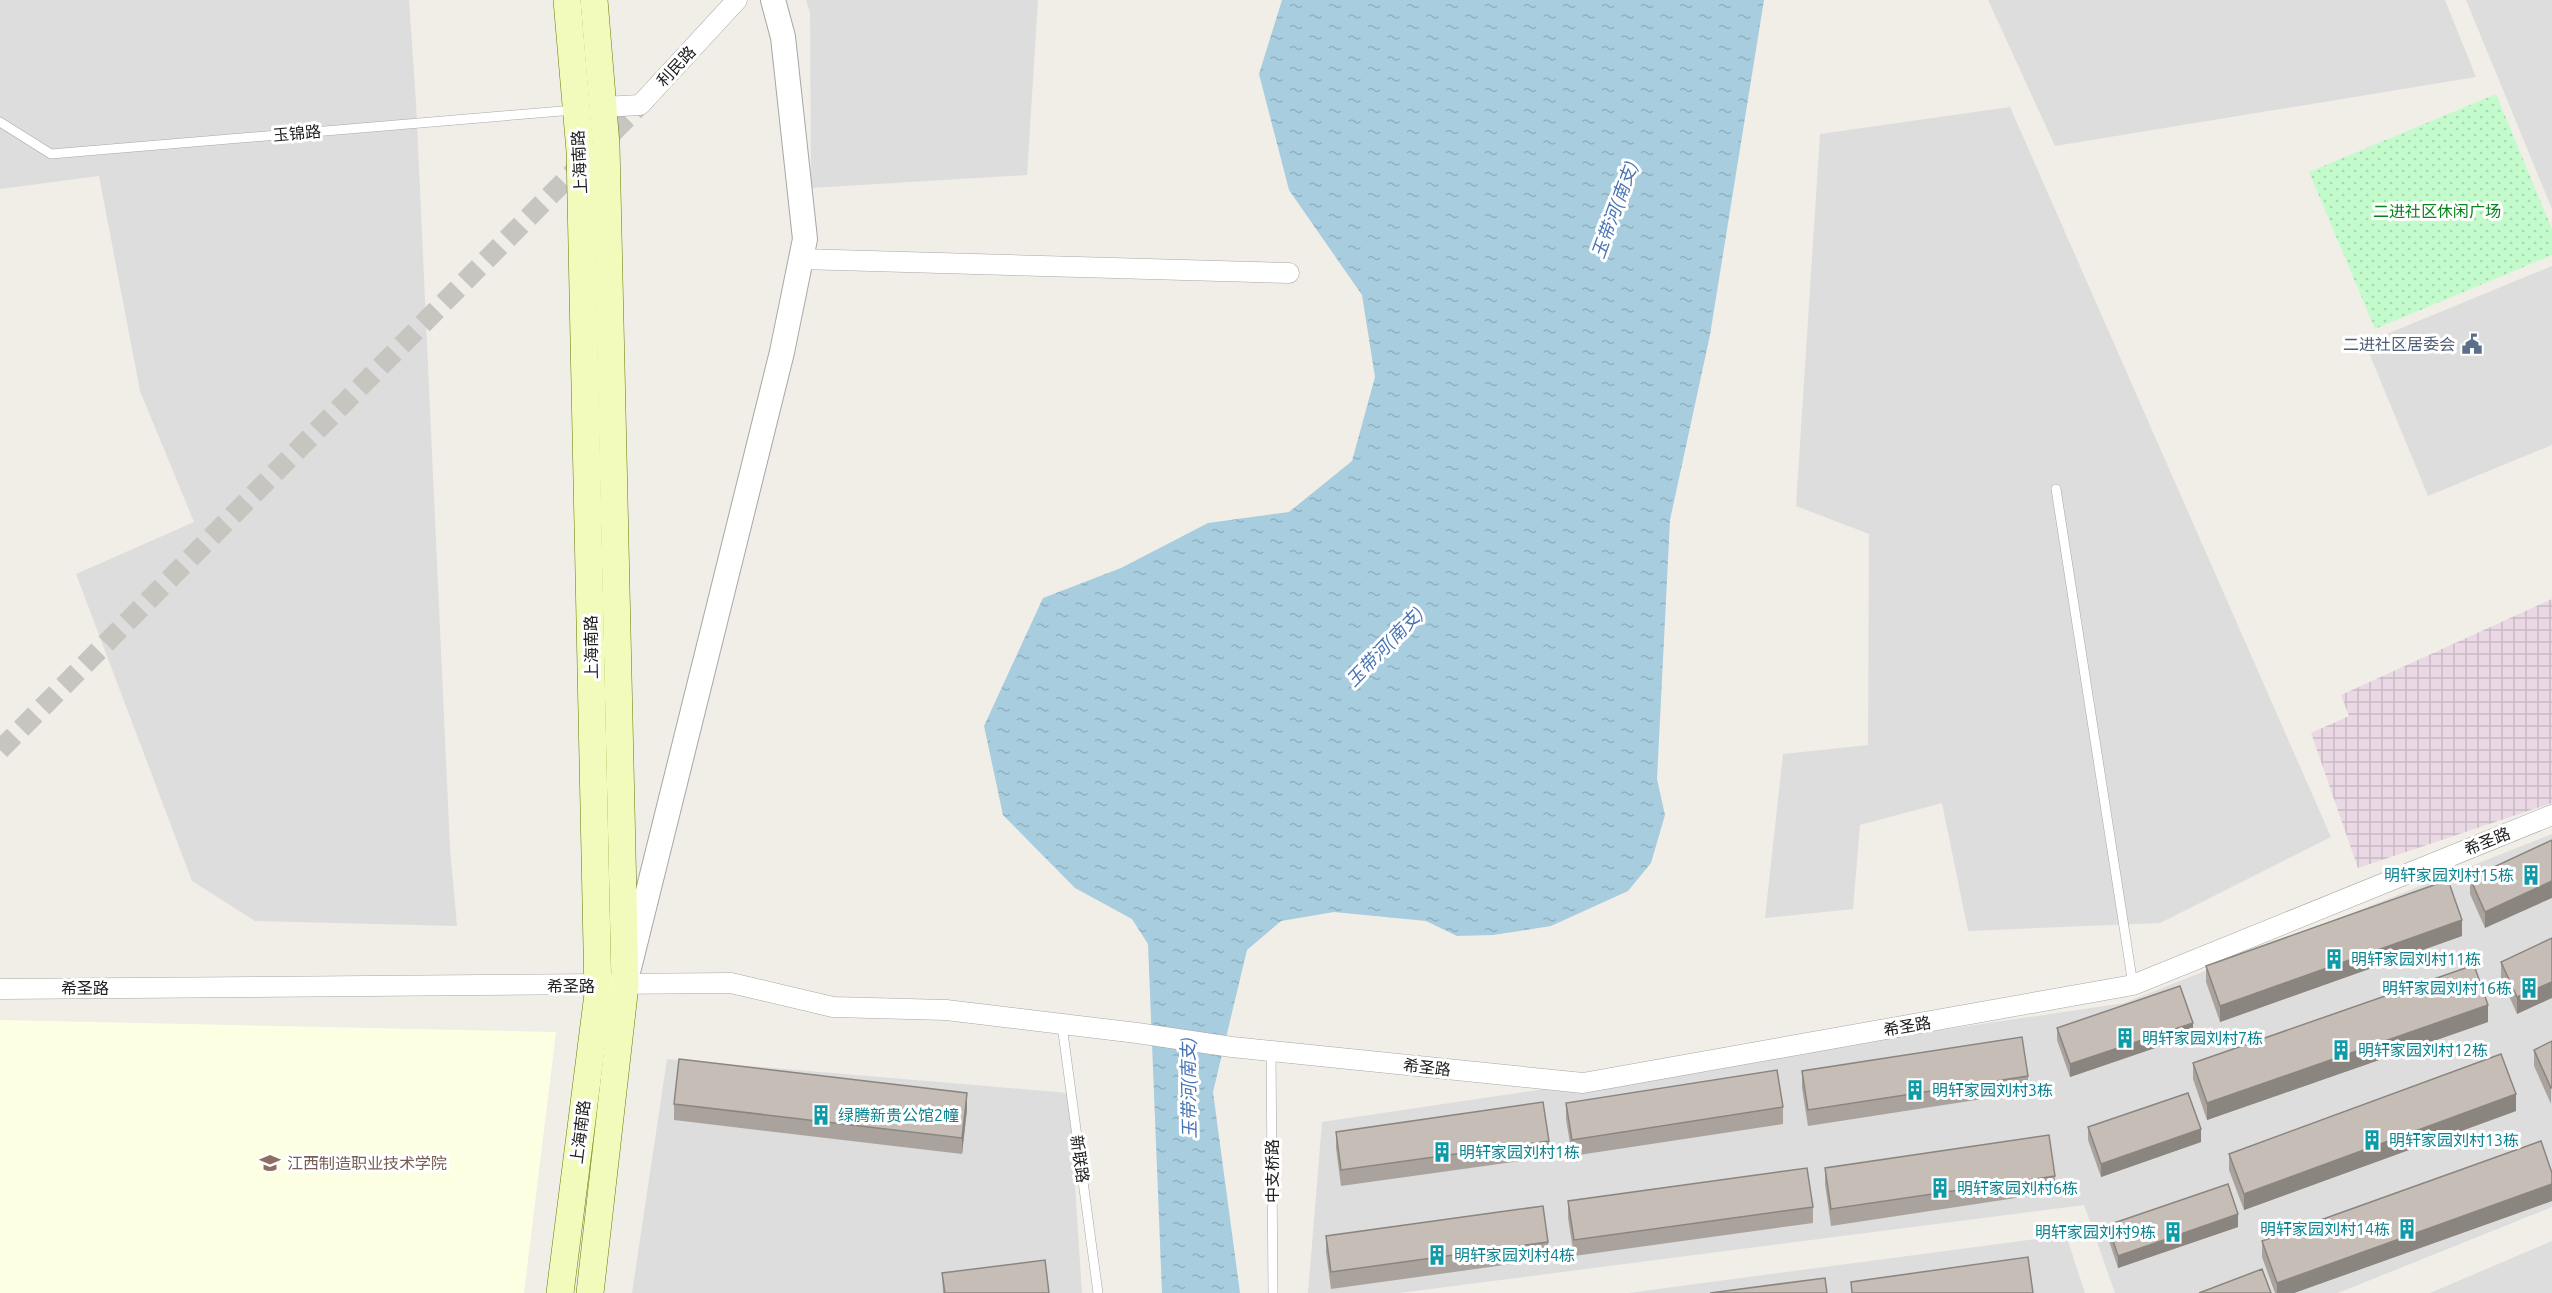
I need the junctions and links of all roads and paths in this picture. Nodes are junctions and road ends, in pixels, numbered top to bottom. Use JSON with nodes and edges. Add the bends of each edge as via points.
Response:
{"nodes":[{"id":1,"x":567,"y":0,"type":"edge"},
{"id":2,"x":594,"y":0,"type":"edge"},
{"id":3,"x":737,"y":0,"type":"edge"},
{"id":4,"x":773,"y":0,"type":"edge"},
{"id":5,"x":590,"y":108,"type":"junction"},
{"id":6,"x":0,"y":122,"type":"edge"},
{"id":7,"x":801,"y":259,"type":"junction"},
{"id":8,"x":1290,"y":273,"type":"dead end"},
{"id":9,"x":2056,"y":489,"type":"dead end"},
{"id":10,"x":2552,"y":815,"type":"edge"},
{"id":11,"x":625,"y":985,"type":"junction"},
{"id":12,"x":2133,"y":985,"type":"junction"},
{"id":13,"x":598,"y":986,"type":"junction"},
{"id":14,"x":0,"y":989,"type":"edge"},
{"id":15,"x":1062,"y":1025,"type":"junction"},
{"id":16,"x":1271,"y":1050,"type":"junction"},
{"id":17,"x":560,"y":1293,"type":"edge"},
{"id":18,"x":590,"y":1293,"type":"edge"},
{"id":19,"x":1098,"y":1293,"type":"edge"},
{"id":20,"x":1273,"y":1293,"type":"edge"}],
"edges":[{"from":1,"to":5,"type":"main road","name":"上海南路"},
{"from":2,"to":5,"type":"main road","name":"上海南路"},
{"from":3,"to":5,"type":"street","name":"利民路","via":[[640,105]]},
{"from":4,"to":7,"type":"street","name":"上海南路","via":[[783,37],[795,144],[805,239]]},
{"from":5,"to":6,"type":"lane","name":"玉锦路","via":[[51,154]]},
{"from":5,"to":11,"type":"main road","name":"上海南路","via":[[607,157]]},
{"from":5,"to":13,"type":"main road","name":"上海南路","via":[[580,151]]},
{"from":7,"to":8,"type":"street"},
{"from":7,"to":11,"type":"street","name":"上海南路","via":[[782,352]]},
{"from":9,"to":12,"type":"lane"},
{"from":10,"to":12,"type":"street","name":"希圣路"},
{"from":11,"to":13,"type":"street","name":"希圣路"},
{"from":11,"to":15,"type":"street","name":"希圣路","via":[[731,983],[833,1007],[946,1010]]},
{"from":11,"to":18,"type":"main road","name":"上海南路"},
{"from":12,"to":16,"type":"street","name":"希圣路","via":[[1583,1083]]},
{"from":13,"to":14,"type":"street","name":"希圣路"},
{"from":13,"to":17,"type":"main road","name":"上海南路"},
{"from":15,"to":16,"type":"street","name":"希圣路"},
{"from":15,"to":19,"type":"lane","name":"新联路"},
{"from":16,"to":20,"type":"lane","name":"中支桥路"}]}
